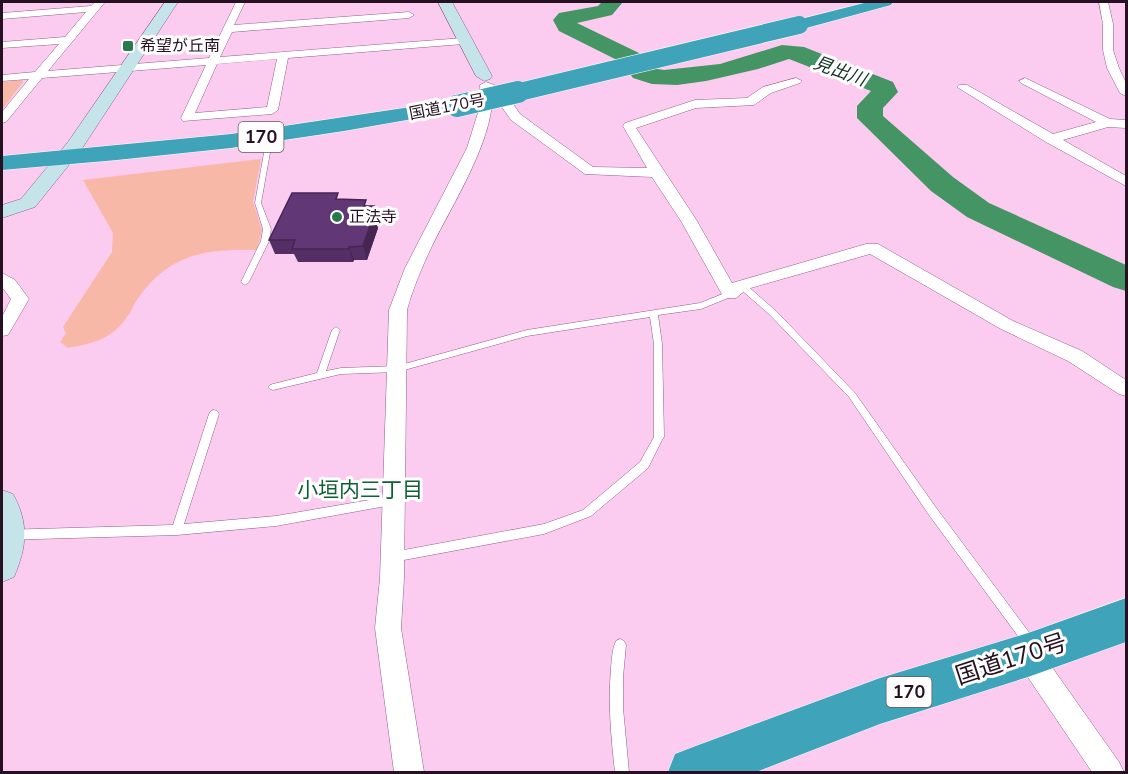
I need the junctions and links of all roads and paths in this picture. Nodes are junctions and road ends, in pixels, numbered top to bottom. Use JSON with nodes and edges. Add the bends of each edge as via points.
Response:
{"nodes":[{"id":1,"x":171,"y":2,"type":"edge"},
{"id":2,"x":240,"y":2,"type":"edge"},
{"id":3,"x":406,"y":2,"type":"edge"},
{"id":4,"x":445,"y":2,"type":"edge"},
{"id":5,"x":885,"y":2,"type":"edge"},
{"id":6,"x":1103,"y":2,"type":"edge"},
{"id":7,"x":97,"y":5,"type":"edge"},
{"id":8,"x":2,"y":16,"type":"edge"},
{"id":9,"x":228,"y":28,"type":"junction"},
{"id":10,"x":414,"y":30,"type":"junction"},
{"id":11,"x":68,"y":40,"type":"junction"},
{"id":12,"x":463,"y":41,"type":"junction"},
{"id":13,"x":2,"y":45,"type":"edge"},
{"id":14,"x":283,"y":55,"type":"junction"},
{"id":15,"x":212,"y":62,"type":"junction"},
{"id":16,"x":127,"y":69,"type":"junction"},
{"id":17,"x":39,"y":75,"type":"junction"},
{"id":18,"x":2,"y":78,"type":"edge"},
{"id":19,"x":485,"y":81,"type":"junction"},
{"id":20,"x":796,"y":81,"type":"dead end"},
{"id":21,"x":1025,"y":81,"type":"dead end"},
{"id":22,"x":963,"y":87,"type":"dead end"},
{"id":23,"x":1126,"y":93,"type":"edge"},
{"id":24,"x":2,"y":119,"type":"edge"},
{"id":25,"x":1107,"y":123,"type":"junction"},
{"id":26,"x":1126,"y":124,"type":"edge"},
{"id":27,"x":270,"y":136,"type":"junction"},
{"id":28,"x":1051,"y":139,"type":"junction"},
{"id":29,"x":64,"y":159,"type":"junction"},
{"id":30,"x":2,"y":163,"type":"edge"},
{"id":31,"x":657,"y":173,"type":"junction"},
{"id":32,"x":1126,"y":182,"type":"edge"},
{"id":33,"x":2,"y":212,"type":"edge"},
{"id":34,"x":2,"y":278,"type":"edge"},
{"id":35,"x":245,"y":282,"type":"dead end"},
{"id":36,"x":736,"y":290,"type":"junction"},
{"id":37,"x":654,"y":315,"type":"junction"},
{"id":38,"x":2,"y":330,"type":"edge"},
{"id":39,"x":336,"y":330,"type":"dead end"},
{"id":40,"x":397,"y":369,"type":"junction"},
{"id":41,"x":321,"y":374,"type":"junction"},
{"id":42,"x":273,"y":387,"type":"dead end"},
{"id":43,"x":1126,"y":389,"type":"edge"},
{"id":44,"x":214,"y":414,"type":"dead end"},
{"id":45,"x":394,"y":501,"type":"junction"},
{"id":46,"x":2,"y":504,"type":"edge"},
{"id":47,"x":177,"y":530,"type":"junction"},
{"id":48,"x":6,"y":535,"type":"edge"},
{"id":49,"x":393,"y":557,"type":"junction"},
{"id":50,"x":2,"y":566,"type":"edge"},
{"id":51,"x":1126,"y":620,"type":"edge"},
{"id":52,"x":620,"y":645,"type":"dead end"},
{"id":53,"x":1033,"y":653,"type":"junction"},
{"id":54,"x":409,"y":772,"type":"edge"},
{"id":55,"x":622,"y":772,"type":"edge"},
{"id":56,"x":693,"y":772,"type":"edge"},
{"id":57,"x":1109,"y":772,"type":"edge"}],
"edges":[{"from":1,"to":16,"type":"street"},
{"from":2,"to":9,"type":"street"},
{"from":3,"to":10,"type":"street"},
{"from":4,"to":12,"type":"street"},
{"from":5,"to":27,"type":"highway","name":"国道170号","number":"170","bridge":true,"via":[[457,106]]},
{"from":6,"to":23,"type":"street","via":[[1108,50]]},
{"from":7,"to":8,"type":"street"},
{"from":7,"to":11,"type":"street"},
{"from":9,"to":10,"type":"street"},
{"from":9,"to":15,"type":"street"},
{"from":10,"to":12,"type":"street"},
{"from":10,"to":14,"type":"street"},
{"from":11,"to":13,"type":"street"},
{"from":11,"to":17,"type":"street"},
{"from":12,"to":19,"type":"street"},
{"from":14,"to":15,"type":"street"},
{"from":14,"to":15,"type":"street","via":[[272,110],[187,118]]},
{"from":15,"to":16,"type":"street"},
{"from":16,"to":17,"type":"street"},
{"from":16,"to":29,"type":"street"},
{"from":17,"to":18,"type":"street"},
{"from":17,"to":24,"type":"street"},
{"from":19,"to":31,"type":"street","via":[[498,91],[515,117],[590,171]]},
{"from":19,"to":40,"type":"street","via":[[488,104],[467,163],[404,288],[398,310]]},
{"from":20,"to":31,"type":"street","via":[[767,90],[750,102],[695,104],[629,126]]},
{"from":21,"to":25,"type":"street"},
{"from":22,"to":28,"type":"street"},
{"from":25,"to":26,"type":"street"},
{"from":25,"to":28,"type":"street"},
{"from":27,"to":29,"type":"highway","name":"国道170号","number":"170"},
{"from":27,"to":35,"type":"lane","via":[[258,203],[267,229],[265,241]]},
{"from":28,"to":32,"type":"street"},
{"from":29,"to":30,"type":"highway","name":"国道170号","number":"170"},
{"from":29,"to":33,"type":"street","via":[[28,203]]},
{"from":31,"to":36,"type":"street"},
{"from":34,"to":38,"type":"street","via":[[20,299]]},
{"from":36,"to":37,"type":"lane","via":[[701,306]]},
{"from":36,"to":43,"type":"street","via":[[872,248],[1007,325],[1075,356]]},
{"from":36,"to":53,"type":"lane","via":[[780,320],[852,394]]},
{"from":37,"to":40,"type":"lane","via":[[526,333]]},
{"from":37,"to":49,"type":"lane","via":[[659,437],[644,465],[587,513],[555,525]]},
{"from":39,"to":41,"type":"lane"},
{"from":40,"to":41,"type":"lane"},
{"from":40,"to":45,"type":"street"},
{"from":41,"to":42,"type":"lane"},
{"from":44,"to":47,"type":"lane"},
{"from":45,"to":47,"type":"lane","via":[[276,520]]},
{"from":45,"to":49,"type":"street"},
{"from":46,"to":48,"type":"street","via":[[9,514]]},
{"from":47,"to":48,"type":"lane"},
{"from":48,"to":50,"type":"street"},
{"from":49,"to":54,"type":"street","via":[[388,628]]},
{"from":51,"to":53,"type":"highway","name":"国道170号","number":"170"},
{"from":52,"to":55,"type":"lane","via":[[615,673],[615,728]]},
{"from":53,"to":56,"type":"highway","name":"国道170号","number":"170","via":[[880,701]]},
{"from":53,"to":57,"type":"street"}]}
